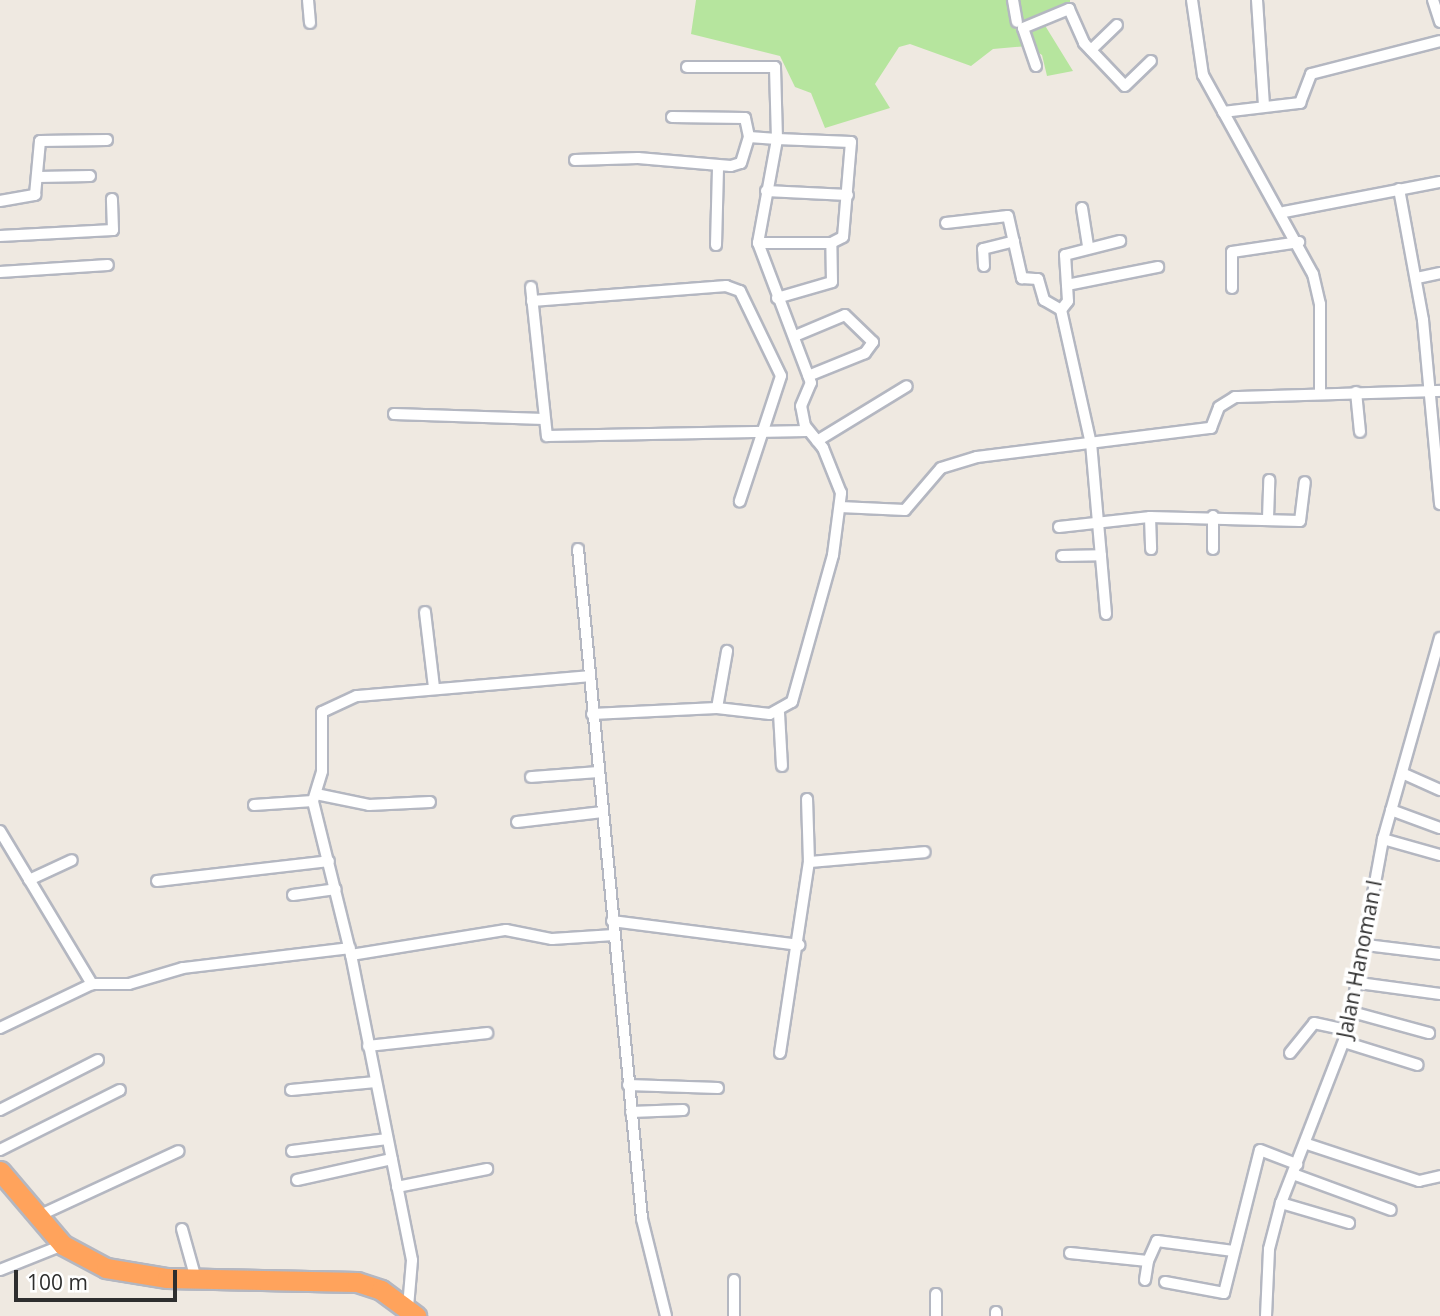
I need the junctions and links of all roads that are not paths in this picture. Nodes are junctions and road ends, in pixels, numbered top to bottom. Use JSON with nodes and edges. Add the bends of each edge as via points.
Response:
{"nodes":[{"id":1,"x":309,"y":0,"type":"edge"},
{"id":2,"x":1013,"y":0,"type":"edge"},
{"id":3,"x":1192,"y":0,"type":"edge"},
{"id":4,"x":1257,"y":0,"type":"edge"},
{"id":5,"x":1433,"y":0,"type":"edge"},
{"id":6,"x":1069,"y":5,"type":"edge"},
{"id":7,"x":1017,"y":22,"type":"dead end"},
{"id":8,"x":1440,"y":22,"type":"edge"},
{"id":9,"x":310,"y":23,"type":"dead end"},
{"id":10,"x":1117,"y":25,"type":"dead end"},
{"id":11,"x":1440,"y":41,"type":"edge"},
{"id":12,"x":1091,"y":50,"type":"junction"},
{"id":13,"x":1151,"y":61,"type":"dead end"},
{"id":14,"x":1037,"y":66,"type":"dead end"},
{"id":15,"x":687,"y":67,"type":"dead end"},
{"id":16,"x":1264,"y":106,"type":"junction"},
{"id":17,"x":1223,"y":112,"type":"junction"},
{"id":18,"x":672,"y":117,"type":"dead end"},
{"id":19,"x":749,"y":137,"type":"junction"},
{"id":20,"x":777,"y":139,"type":"junction"},
{"id":21,"x":107,"y":140,"type":"dead end"},
{"id":22,"x":575,"y":160,"type":"dead end"},
{"id":23,"x":718,"y":166,"type":"junction"},
{"id":24,"x":90,"y":176,"type":"dead end"},
{"id":25,"x":38,"y":177,"type":"junction"},
{"id":26,"x":1440,"y":182,"type":"edge"},
{"id":27,"x":1399,"y":189,"type":"junction"},
{"id":28,"x":766,"y":191,"type":"junction"},
{"id":29,"x":848,"y":195,"type":"junction"},
{"id":30,"x":112,"y":199,"type":"dead end"},
{"id":31,"x":0,"y":201,"type":"edge"},
{"id":32,"x":1083,"y":208,"type":"dead end"},
{"id":33,"x":1284,"y":212,"type":"junction"},
{"id":34,"x":946,"y":223,"type":"dead end"},
{"id":35,"x":0,"y":236,"type":"edge"},
{"id":36,"x":1014,"y":241,"type":"junction"},
{"id":37,"x":1120,"y":241,"type":"dead end"},
{"id":38,"x":1299,"y":242,"type":"junction"},
{"id":39,"x":758,"y":243,"type":"junction"},
{"id":40,"x":831,"y":243,"type":"junction"},
{"id":41,"x":716,"y":245,"type":"dead end"},
{"id":42,"x":1088,"y":246,"type":"junction"},
{"id":43,"x":108,"y":265,"type":"dead end"},
{"id":44,"x":984,"y":266,"type":"dead end"},
{"id":45,"x":1158,"y":267,"type":"dead end"},
{"id":46,"x":0,"y":272,"type":"edge"},
{"id":47,"x":1440,"y":273,"type":"edge"},
{"id":48,"x":1417,"y":278,"type":"junction"},
{"id":49,"x":1067,"y":285,"type":"junction"},
{"id":50,"x":531,"y":286,"type":"dead end"},
{"id":51,"x":1232,"y":288,"type":"dead end"},
{"id":52,"x":777,"y":298,"type":"junction"},
{"id":53,"x":532,"y":301,"type":"junction"},
{"id":54,"x":1061,"y":310,"type":"junction"},
{"id":55,"x":795,"y":336,"type":"junction"},
{"id":56,"x":808,"y":376,"type":"junction"},
{"id":57,"x":907,"y":386,"type":"dead end"},
{"id":58,"x":1320,"y":391,"type":"junction"},
{"id":59,"x":1356,"y":392,"type":"junction"},
{"id":60,"x":1436,"y":392,"type":"edge"},
{"id":61,"x":394,"y":414,"type":"dead end"},
{"id":62,"x":544,"y":419,"type":"junction"},
{"id":63,"x":760,"y":430,"type":"junction"},
{"id":64,"x":807,"y":431,"type":"junction"},
{"id":65,"x":1360,"y":432,"type":"dead end"},
{"id":66,"x":817,"y":441,"type":"junction"},
{"id":67,"x":1438,"y":443,"type":"edge"},
{"id":68,"x":1091,"y":444,"type":"junction"},
{"id":69,"x":1269,"y":480,"type":"dead end"},
{"id":70,"x":1305,"y":482,"type":"dead end"},
{"id":71,"x":740,"y":501,"type":"dead end"},
{"id":72,"x":1440,"y":504,"type":"edge"},
{"id":73,"x":840,"y":508,"type":"junction"},
{"id":74,"x":1213,"y":516,"type":"junction"},
{"id":75,"x":1150,"y":517,"type":"junction"},
{"id":76,"x":1268,"y":519,"type":"junction"},
{"id":77,"x":1099,"y":522,"type":"junction"},
{"id":78,"x":1059,"y":527,"type":"dead end"},
{"id":79,"x":578,"y":549,"type":"dead end"},
{"id":80,"x":1213,"y":549,"type":"dead end"},
{"id":81,"x":1151,"y":550,"type":"dead end"},
{"id":82,"x":1101,"y":555,"type":"junction"},
{"id":83,"x":1062,"y":556,"type":"dead end"},
{"id":84,"x":425,"y":612,"type":"dead end"},
{"id":85,"x":1106,"y":614,"type":"dead end"},
{"id":86,"x":1440,"y":638,"type":"edge"},
{"id":87,"x":727,"y":651,"type":"dead end"},
{"id":88,"x":1435,"y":671,"type":"edge"},
{"id":89,"x":589,"y":676,"type":"junction"},
{"id":90,"x":434,"y":688,"type":"junction"},
{"id":91,"x":717,"y":708,"type":"junction"},
{"id":92,"x":779,"y":713,"type":"junction"},
{"id":93,"x":593,"y":714,"type":"junction"},
{"id":94,"x":782,"y":766,"type":"dead end"},
{"id":95,"x":597,"y":772,"type":"junction"},
{"id":96,"x":1402,"y":774,"type":"junction"},
{"id":97,"x":531,"y":776,"type":"dead end"},
{"id":98,"x":1440,"y":790,"type":"edge"},
{"id":99,"x":315,"y":797,"type":"junction"},
{"id":100,"x":807,"y":799,"type":"dead end"},
{"id":101,"x":430,"y":802,"type":"dead end"},
{"id":102,"x":254,"y":806,"type":"dead end"},
{"id":103,"x":1391,"y":810,"type":"junction"},
{"id":104,"x":602,"y":812,"type":"junction"},
{"id":105,"x":517,"y":822,"type":"dead end"},
{"id":106,"x":1440,"y":828,"type":"edge"},
{"id":107,"x":0,"y":831,"type":"edge"},
{"id":108,"x":1383,"y":839,"type":"junction"},
{"id":109,"x":925,"y":852,"type":"dead end"},
{"id":110,"x":1440,"y":855,"type":"edge"},
{"id":111,"x":72,"y":860,"type":"dead end"},
{"id":112,"x":329,"y":861,"type":"junction"},
{"id":113,"x":809,"y":862,"type":"junction"},
{"id":114,"x":29,"y":880,"type":"junction"},
{"id":115,"x":158,"y":881,"type":"dead end"},
{"id":116,"x":336,"y":889,"type":"junction"},
{"id":117,"x":293,"y":895,"type":"dead end"},
{"id":118,"x":612,"y":921,"type":"junction"},
{"id":119,"x":614,"y":935,"type":"junction"},
{"id":120,"x":799,"y":944,"type":"junction"},
{"id":121,"x":1366,"y":945,"type":"junction"},
{"id":122,"x":351,"y":952,"type":"junction"},
{"id":123,"x":1440,"y":954,"type":"edge"},
{"id":124,"x":1359,"y":983,"type":"junction"},
{"id":125,"x":92,"y":984,"type":"junction"},
{"id":126,"x":1440,"y":994,"type":"edge"},
{"id":127,"x":1352,"y":1012,"type":"junction"},
{"id":128,"x":0,"y":1028,"type":"edge"},
{"id":129,"x":1348,"y":1030,"type":"junction"},
{"id":130,"x":487,"y":1033,"type":"dead end"},
{"id":131,"x":1429,"y":1033,"type":"dead end"},
{"id":132,"x":1344,"y":1042,"type":"junction"},
{"id":133,"x":368,"y":1046,"type":"junction"},
{"id":134,"x":780,"y":1053,"type":"dead end"},
{"id":135,"x":1290,"y":1053,"type":"dead end"},
{"id":136,"x":98,"y":1060,"type":"dead end"},
{"id":137,"x":1418,"y":1065,"type":"dead end"},
{"id":138,"x":376,"y":1082,"type":"junction"},
{"id":139,"x":628,"y":1085,"type":"junction"},
{"id":140,"x":718,"y":1088,"type":"dead end"},
{"id":141,"x":120,"y":1090,"type":"dead end"},
{"id":142,"x":291,"y":1090,"type":"dead end"},
{"id":143,"x":0,"y":1110,"type":"edge"},
{"id":144,"x":683,"y":1110,"type":"dead end"},
{"id":145,"x":631,"y":1112,"type":"junction"},
{"id":146,"x":387,"y":1139,"type":"junction"},
{"id":147,"x":1307,"y":1143,"type":"junction"},
{"id":148,"x":0,"y":1150,"type":"edge"},
{"id":149,"x":179,"y":1151,"type":"dead end"},
{"id":150,"x":292,"y":1151,"type":"dead end"},
{"id":151,"x":392,"y":1159,"type":"junction"},
{"id":152,"x":487,"y":1169,"type":"dead end"},
{"id":153,"x":1295,"y":1169,"type":"junction"},
{"id":154,"x":0,"y":1171,"type":"edge"},
{"id":155,"x":1440,"y":1177,"type":"edge"},
{"id":156,"x":298,"y":1180,"type":"dead end"},
{"id":157,"x":397,"y":1187,"type":"junction"},
{"id":158,"x":1281,"y":1203,"type":"junction"},
{"id":159,"x":1391,"y":1210,"type":"dead end"},
{"id":160,"x":34,"y":1219,"type":"junction"},
{"id":161,"x":1349,"y":1223,"type":"dead end"},
{"id":162,"x":182,"y":1229,"type":"dead end"},
{"id":163,"x":63,"y":1245,"type":"junction"},
{"id":164,"x":1233,"y":1251,"type":"junction"},
{"id":165,"x":1070,"y":1253,"type":"dead end"},
{"id":166,"x":1148,"y":1261,"type":"junction"},
{"id":167,"x":0,"y":1270,"type":"edge"},
{"id":168,"x":196,"y":1279,"type":"junction"},
{"id":169,"x":734,"y":1280,"type":"dead end"},
{"id":170,"x":1145,"y":1280,"type":"dead end"},
{"id":171,"x":1165,"y":1282,"type":"dead end"},
{"id":172,"x":936,"y":1294,"type":"dead end"},
{"id":173,"x":412,"y":1312,"type":"edge"},
{"id":174,"x":666,"y":1316,"type":"edge"},
{"id":175,"x":734,"y":1316,"type":"edge"},
{"id":176,"x":936,"y":1316,"type":"edge"},
{"id":177,"x":1266,"y":1316,"type":"edge"}],
"edges":[{"from":1,"to":9,"type":"street"},
{"from":2,"to":7,"type":"street"},
{"from":3,"to":17,"type":"street","via":[[1199,63]]},
{"from":4,"to":16,"type":"street"},
{"from":5,"to":8,"type":"street"},
{"from":6,"to":12,"type":"street"},
{"from":6,"to":14,"type":"street","via":[[1024,27]]},
{"from":10,"to":12,"type":"street"},
{"from":11,"to":16,"type":"street","via":[[1311,74],[1303,101]]},
{"from":12,"to":13,"type":"street","via":[[1125,86]]},
{"from":15,"to":20,"type":"street","via":[[775,67]]},
{"from":16,"to":17,"type":"street"},
{"from":17,"to":33,"type":"street"},
{"from":18,"to":19,"type":"street","via":[[745,118]]},
{"from":19,"to":20,"type":"street"},
{"from":19,"to":23,"type":"street","via":[[741,163]]},
{"from":20,"to":28,"type":"street"},
{"from":20,"to":29,"type":"street","via":[[851,142]]},
{"from":21,"to":25,"type":"street","via":[[40,141]]},
{"from":22,"to":23,"type":"street","via":[[638,158]]},
{"from":23,"to":41,"type":"street"},
{"from":24,"to":25,"type":"street"},
{"from":25,"to":31,"type":"street","via":[[30,200]]},
{"from":26,"to":27,"type":"street"},
{"from":27,"to":33,"type":"street"},
{"from":27,"to":48,"type":"street"},
{"from":28,"to":29,"type":"street"},
{"from":28,"to":39,"type":"street"},
{"from":29,"to":40,"type":"street","via":[[843,237]]},
{"from":30,"to":35,"type":"street","via":[[113,230]]},
{"from":32,"to":42,"type":"street"},
{"from":33,"to":38,"type":"street"},
{"from":34,"to":36,"type":"street","via":[[1005,215]]},
{"from":36,"to":44,"type":"street","via":[[983,249]]},
{"from":36,"to":54,"type":"street","via":[[1021,278],[1038,279],[1044,300]]},
{"from":37,"to":42,"type":"street"},
{"from":38,"to":51,"type":"street","via":[[1232,252]]},
{"from":38,"to":58,"type":"street","via":[[1320,304]]},
{"from":39,"to":40,"type":"street"},
{"from":39,"to":52,"type":"street"},
{"from":40,"to":52,"type":"street","via":[[832,282]]},
{"from":42,"to":49,"type":"street","via":[[1065,255]]},
{"from":43,"to":46,"type":"street"},
{"from":45,"to":49,"type":"street"},
{"from":47,"to":48,"type":"street"},
{"from":48,"to":60,"type":"street"},
{"from":49,"to":54,"type":"street","via":[[1068,301]]},
{"from":50,"to":53,"type":"street"},
{"from":52,"to":55,"type":"street"},
{"from":53,"to":62,"type":"street"},
{"from":53,"to":63,"type":"street","via":[[737,288],[781,371]]},
{"from":54,"to":68,"type":"street"},
{"from":55,"to":56,"type":"street"},
{"from":55,"to":56,"type":"street","via":[[845,315],[873,342],[865,353]]},
{"from":56,"to":64,"type":"street","via":[[811,391],[801,406]]},
{"from":57,"to":66,"type":"street"},
{"from":58,"to":59,"type":"street"},
{"from":58,"to":68,"type":"street","via":[[1228,398],[1211,428]]},
{"from":59,"to":60,"type":"street"},
{"from":59,"to":65,"type":"street"},
{"from":60,"to":67,"type":"street"},
{"from":61,"to":62,"type":"street"},
{"from":62,"to":63,"type":"street","via":[[546,433],[554,437]]},
{"from":63,"to":64,"type":"street"},
{"from":63,"to":71,"type":"street"},
{"from":64,"to":66,"type":"street"},
{"from":66,"to":73,"type":"street","via":[[838,480]]},
{"from":67,"to":72,"type":"street"},
{"from":68,"to":73,"type":"street","via":[[947,464],[905,510]]},
{"from":68,"to":77,"type":"street"},
{"from":69,"to":76,"type":"street"},
{"from":70,"to":76,"type":"street","via":[[1301,520]]},
{"from":73,"to":92,"type":"street","via":[[794,692]]},
{"from":74,"to":75,"type":"street"},
{"from":74,"to":76,"type":"street"},
{"from":74,"to":80,"type":"street"},
{"from":75,"to":77,"type":"street"},
{"from":75,"to":81,"type":"street"},
{"from":77,"to":78,"type":"street"},
{"from":77,"to":82,"type":"street"},
{"from":79,"to":89,"type":"street","via":[[593,660]]},
{"from":82,"to":83,"type":"street"},
{"from":82,"to":85,"type":"street"},
{"from":84,"to":90,"type":"street"},
{"from":86,"to":88,"type":"street","name":"Jalan Hanoman I"},
{"from":87,"to":91,"type":"street"},
{"from":88,"to":96,"type":"street","name":"Jalan Hanoman I"},
{"from":89,"to":90,"type":"street"},
{"from":89,"to":93,"type":"street"},
{"from":90,"to":99,"type":"street","via":[[327,707]]},
{"from":91,"to":92,"type":"street"},
{"from":91,"to":93,"type":"street"},
{"from":92,"to":94,"type":"street"},
{"from":93,"to":95,"type":"street"},
{"from":95,"to":97,"type":"street"},
{"from":95,"to":104,"type":"street"},
{"from":96,"to":98,"type":"street"},
{"from":96,"to":103,"type":"street","name":"Jalan Hanoman I"},
{"from":99,"to":101,"type":"street","via":[[369,805]]},
{"from":99,"to":102,"type":"street"},
{"from":99,"to":112,"type":"street"},
{"from":100,"to":113,"type":"street"},
{"from":103,"to":106,"type":"street"},
{"from":103,"to":108,"type":"street","name":"Jalan Hanoman I"},
{"from":104,"to":105,"type":"street"},
{"from":104,"to":118,"type":"street"},
{"from":107,"to":114,"type":"street"},
{"from":108,"to":110,"type":"street"},
{"from":108,"to":121,"type":"street","name":"Jalan Hanoman I"},
{"from":109,"to":113,"type":"street"},
{"from":111,"to":114,"type":"street"},
{"from":112,"to":115,"type":"street"},
{"from":112,"to":116,"type":"street"},
{"from":113,"to":120,"type":"street"},
{"from":114,"to":125,"type":"street"},
{"from":116,"to":117,"type":"street"},
{"from":116,"to":122,"type":"street"},
{"from":118,"to":119,"type":"street"},
{"from":118,"to":120,"type":"street"},
{"from":119,"to":122,"type":"street","via":[[552,939],[506,930]]},
{"from":119,"to":139,"type":"street"},
{"from":120,"to":134,"type":"street"},
{"from":121,"to":123,"type":"street"},
{"from":121,"to":124,"type":"street","name":"Jalan Hanoman I"},
{"from":122,"to":125,"type":"street","via":[[183,968],[129,984]]},
{"from":122,"to":133,"type":"street"},
{"from":124,"to":126,"type":"street"},
{"from":124,"to":127,"type":"street","name":"Jalan Hanoman I"},
{"from":125,"to":128,"type":"street"},
{"from":127,"to":129,"type":"street","name":"Jalan Hanoman I"},
{"from":127,"to":131,"type":"street"},
{"from":129,"to":132,"type":"street","name":"Jalan Hanoman I"},
{"from":129,"to":135,"type":"street","via":[[1314,1024]]},
{"from":130,"to":133,"type":"street"},
{"from":132,"to":137,"type":"street"},
{"from":132,"to":147,"type":"street","name":"Jalan Hanoman I"},
{"from":133,"to":138,"type":"street"},
{"from":136,"to":143,"type":"street"},
{"from":138,"to":142,"type":"street"},
{"from":138,"to":146,"type":"street"},
{"from":139,"to":140,"type":"street"},
{"from":139,"to":145,"type":"street"},
{"from":141,"to":148,"type":"street"},
{"from":144,"to":145,"type":"street"},
{"from":145,"to":174,"type":"street","via":[[647,1247]]},
{"from":146,"to":150,"type":"street"},
{"from":146,"to":151,"type":"street"},
{"from":147,"to":153,"type":"street","name":"Jalan Hanoman I"},
{"from":147,"to":155,"type":"street","via":[[1419,1181]]},
{"from":149,"to":160,"type":"street"},
{"from":151,"to":156,"type":"street"},
{"from":151,"to":157,"type":"street"},
{"from":152,"to":157,"type":"street"},
{"from":153,"to":158,"type":"street","name":"Jalan Hanoman I"},
{"from":153,"to":159,"type":"street"},
{"from":153,"to":164,"type":"street","via":[[1260,1150]]},
{"from":154,"to":160,"type":"highway"},
{"from":157,"to":173,"type":"street","via":[[412,1260]]},
{"from":158,"to":161,"type":"street"},
{"from":158,"to":177,"type":"street","name":"Jalan Hanoman I","via":[[1269,1249]]},
{"from":160,"to":163,"type":"highway"},
{"from":162,"to":168,"type":"street"},
{"from":163,"to":167,"type":"street"},
{"from":163,"to":168,"type":"highway","via":[[120,1272]]},
{"from":164,"to":166,"type":"street","via":[[1155,1241]]},
{"from":164,"to":171,"type":"street","via":[[1224,1293]]},
{"from":165,"to":166,"type":"street"},
{"from":166,"to":170,"type":"street"},
{"from":168,"to":173,"type":"highway","via":[[333,1278],[381,1290]]},
{"from":169,"to":175,"type":"street"},
{"from":172,"to":176,"type":"street"}]}
